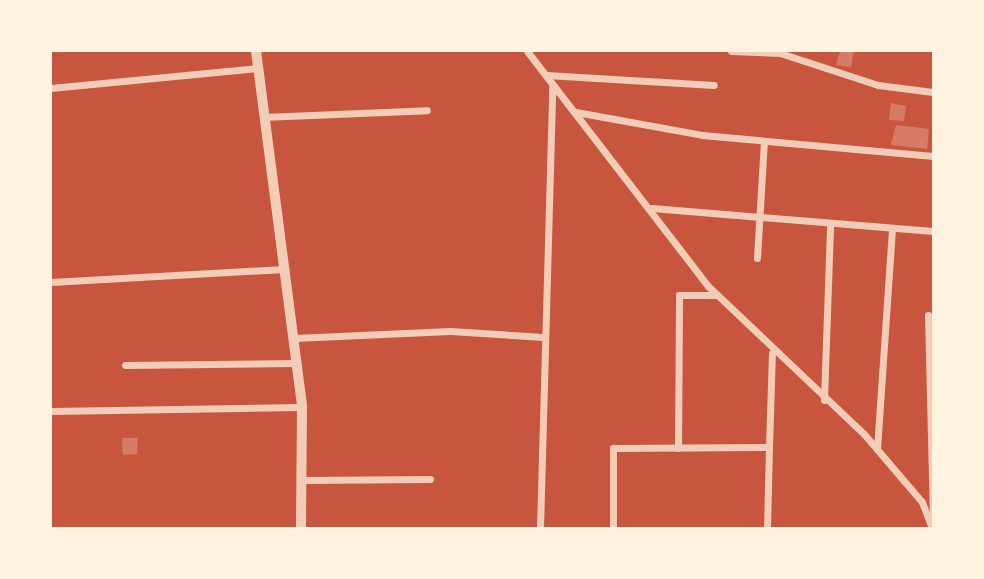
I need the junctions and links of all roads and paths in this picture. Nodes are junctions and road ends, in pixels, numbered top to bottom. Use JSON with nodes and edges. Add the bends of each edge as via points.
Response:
{"nodes":[{"id":1,"x":256,"y":51,"type":"edge"},
{"id":2,"x":527,"y":51,"type":"edge"},
{"id":3,"x":731,"y":51,"type":"edge"},
{"id":4,"x":257,"y":68,"type":"junction"},
{"id":5,"x":546,"y":75,"type":"junction"},
{"id":6,"x":552,"y":85,"type":"junction"},
{"id":7,"x":714,"y":85,"type":"dead end"},
{"id":8,"x":51,"y":88,"type":"edge"},
{"id":9,"x":933,"y":92,"type":"edge"},
{"id":10,"x":427,"y":110,"type":"dead end"},
{"id":11,"x":576,"y":112,"type":"junction"},
{"id":12,"x":262,"y":117,"type":"junction"},
{"id":13,"x":764,"y":141,"type":"junction"},
{"id":14,"x":933,"y":156,"type":"edge"},
{"id":15,"x":652,"y":208,"type":"junction"},
{"id":16,"x":758,"y":219,"type":"junction"},
{"id":17,"x":830,"y":224,"type":"junction"},
{"id":18,"x":892,"y":229,"type":"junction"},
{"id":19,"x":933,"y":232,"type":"edge"},
{"id":20,"x":757,"y":258,"type":"dead end"},
{"id":21,"x":284,"y":269,"type":"junction"},
{"id":22,"x":51,"y":282,"type":"edge"},
{"id":23,"x":715,"y":295,"type":"junction"},
{"id":24,"x":928,"y":316,"type":"dead end"},
{"id":25,"x":543,"y":337,"type":"junction"},
{"id":26,"x":294,"y":338,"type":"junction"},
{"id":27,"x":772,"y":353,"type":"junction"},
{"id":28,"x":297,"y":363,"type":"junction"},
{"id":29,"x":125,"y":365,"type":"dead end"},
{"id":30,"x":824,"y":400,"type":"junction"},
{"id":31,"x":302,"y":407,"type":"junction"},
{"id":32,"x":51,"y":411,"type":"edge"},
{"id":33,"x":769,"y":447,"type":"junction"},
{"id":34,"x":678,"y":448,"type":"junction"},
{"id":35,"x":877,"y":450,"type":"junction"},
{"id":36,"x":430,"y":479,"type":"dead end"},
{"id":37,"x":302,"y":480,"type":"junction"},
{"id":38,"x":933,"y":518,"type":"edge"},
{"id":39,"x":301,"y":528,"type":"edge"},
{"id":40,"x":540,"y":528,"type":"edge"},
{"id":41,"x":613,"y":528,"type":"edge"},
{"id":42,"x":767,"y":528,"type":"edge"},
{"id":43,"x":932,"y":528,"type":"edge"}],
"edges":[{"from":1,"to":4,"type":"street"},
{"from":2,"to":5,"type":"street"},
{"from":3,"to":9,"type":"street","via":[[780,53],[878,85]]},
{"from":4,"to":8,"type":"street"},
{"from":4,"to":12,"type":"street"},
{"from":5,"to":6,"type":"street"},
{"from":5,"to":7,"type":"street"},
{"from":6,"to":11,"type":"street"},
{"from":6,"to":25,"type":"street"},
{"from":10,"to":12,"type":"street"},
{"from":11,"to":13,"type":"street"},
{"from":11,"to":15,"type":"street"},
{"from":12,"to":21,"type":"street"},
{"from":13,"to":14,"type":"street"},
{"from":13,"to":16,"type":"street"},
{"from":15,"to":16,"type":"street"},
{"from":15,"to":23,"type":"street"},
{"from":16,"to":17,"type":"street"},
{"from":16,"to":20,"type":"street"},
{"from":17,"to":18,"type":"street"},
{"from":17,"to":30,"type":"street"},
{"from":18,"to":19,"type":"street"},
{"from":18,"to":35,"type":"street"},
{"from":21,"to":22,"type":"street"},
{"from":21,"to":26,"type":"street"},
{"from":23,"to":27,"type":"street"},
{"from":23,"to":34,"type":"street","via":[[679,295]]},
{"from":24,"to":38,"type":"street"},
{"from":25,"to":26,"type":"street","via":[[450,331]]},
{"from":25,"to":40,"type":"street"},
{"from":26,"to":28,"type":"street"},
{"from":27,"to":30,"type":"street"},
{"from":27,"to":33,"type":"street"},
{"from":28,"to":29,"type":"street"},
{"from":28,"to":31,"type":"street"},
{"from":30,"to":35,"type":"street"},
{"from":31,"to":32,"type":"street"},
{"from":31,"to":37,"type":"street"},
{"from":33,"to":34,"type":"street"},
{"from":33,"to":42,"type":"street"},
{"from":34,"to":41,"type":"street","via":[[613,448]]},
{"from":35,"to":38,"type":"street"},
{"from":36,"to":37,"type":"street"},
{"from":37,"to":39,"type":"street"},
{"from":38,"to":43,"type":"street"}]}
